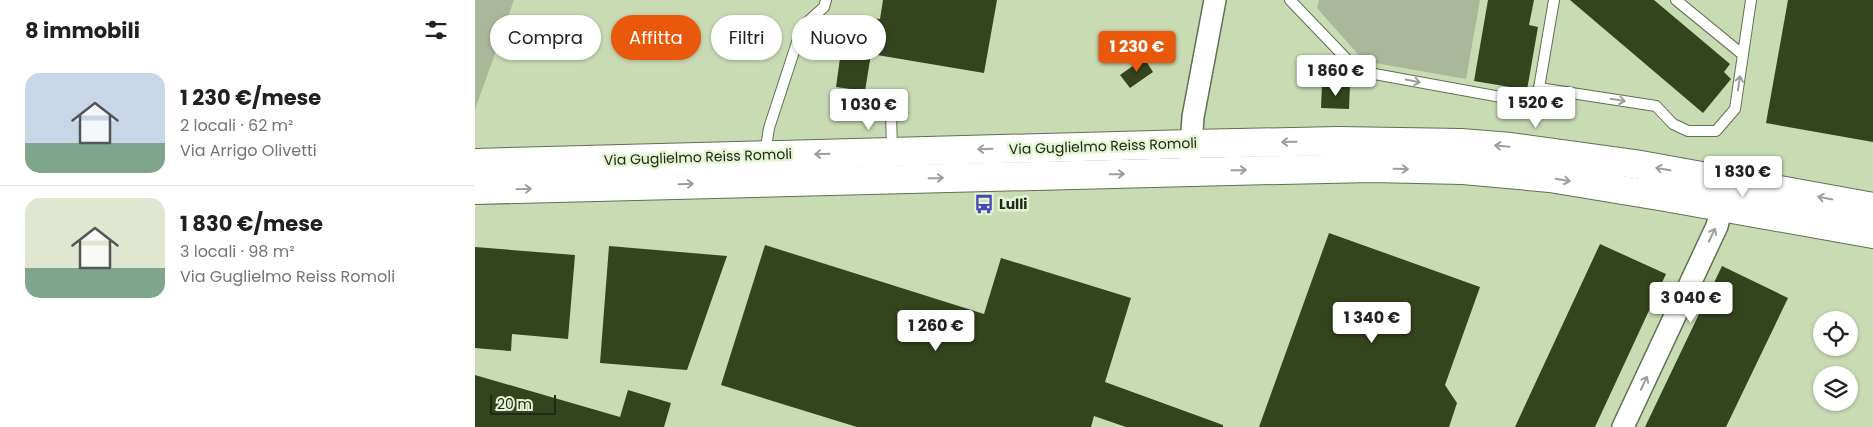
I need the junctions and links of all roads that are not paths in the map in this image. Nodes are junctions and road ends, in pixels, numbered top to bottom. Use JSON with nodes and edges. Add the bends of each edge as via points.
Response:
{"nodes":[{"id":1,"x":826,"y":0,"type":"edge"},
{"id":2,"x":1215,"y":0,"type":"edge"},
{"id":3,"x":1290,"y":0,"type":"edge"},
{"id":4,"x":1554,"y":0,"type":"edge"},
{"id":5,"x":1676,"y":0,"type":"edge"},
{"id":6,"x":1751,"y":0,"type":"edge"},
{"id":7,"x":1742,"y":54,"type":"junction"},
{"id":8,"x":1539,"y":88,"type":"junction"},
{"id":9,"x":891,"y":112,"type":"dead end"},
{"id":10,"x":1191,"y":144,"type":"junction"},
{"id":11,"x":475,"y":163,"type":"edge"},
{"id":12,"x":892,"y":165,"type":"junction"},
{"id":13,"x":763,"y":169,"type":"junction"},
{"id":14,"x":1190,"y":172,"type":"junction"},
{"id":15,"x":1728,"y":180,"type":"junction"},
{"id":16,"x":475,"y":190,"type":"edge"},
{"id":17,"x":1722,"y":207,"type":"junction"},
{"id":18,"x":1873,"y":207,"type":"edge"},
{"id":19,"x":1873,"y":234,"type":"edge"},
{"id":20,"x":1623,"y":427,"type":"edge"}],
"edges":[{"from":1,"to":13,"type":"lane","via":[[824,7],[802,27],[769,128]]},
{"from":2,"to":10,"type":"street"},
{"from":3,"to":8,"type":"lane","one_way":true,"via":[[1357,70],[1527,102]]},
{"from":4,"to":8,"type":"lane"},
{"from":5,"to":7,"type":"lane"},
{"from":6,"to":7,"type":"lane"},
{"from":8,"to":7,"type":"lane","one_way":true,"via":[[1656,106],[1673,124],[1688,131],[1716,131],[1735,109]]},
{"from":9,"to":12,"type":"lane"},
{"from":10,"to":12,"type":"main road","name":"Via Guglielmo Reiss Romoli","one_way":true},
{"from":10,"to":14,"type":"street"},
{"from":15,"to":10,"type":"main road","name":"Via Guglielmo Reiss Romoli","one_way":true,"via":[[1635,164],[1461,143]]},
{"from":11,"to":13,"type":"main road","name":"Via Guglielmo Reiss Romoli"},
{"from":12,"to":13,"type":"main road","name":"Via Guglielmo Reiss Romoli"},
{"from":12,"to":14,"type":"main road","name":"Via Guglielmo Reiss Romoli","one_way":true},
{"from":16,"to":13,"type":"main road","name":"Via Guglielmo Reiss Romoli","one_way":true},
{"from":14,"to":17,"type":"main road","name":"Via Guglielmo Reiss Romoli","one_way":true,"via":[[1371,168],[1463,170],[1550,178]]},
{"from":15,"to":17,"type":"street"},
{"from":18,"to":15,"type":"main road","name":"Via Guglielmo Reiss Romoli","one_way":true},
{"from":17,"to":19,"type":"main road","name":"Via Guglielmo Reiss Romoli"},
{"from":20,"to":17,"type":"street","one_way":true,"via":[[1717,226]]}]}
